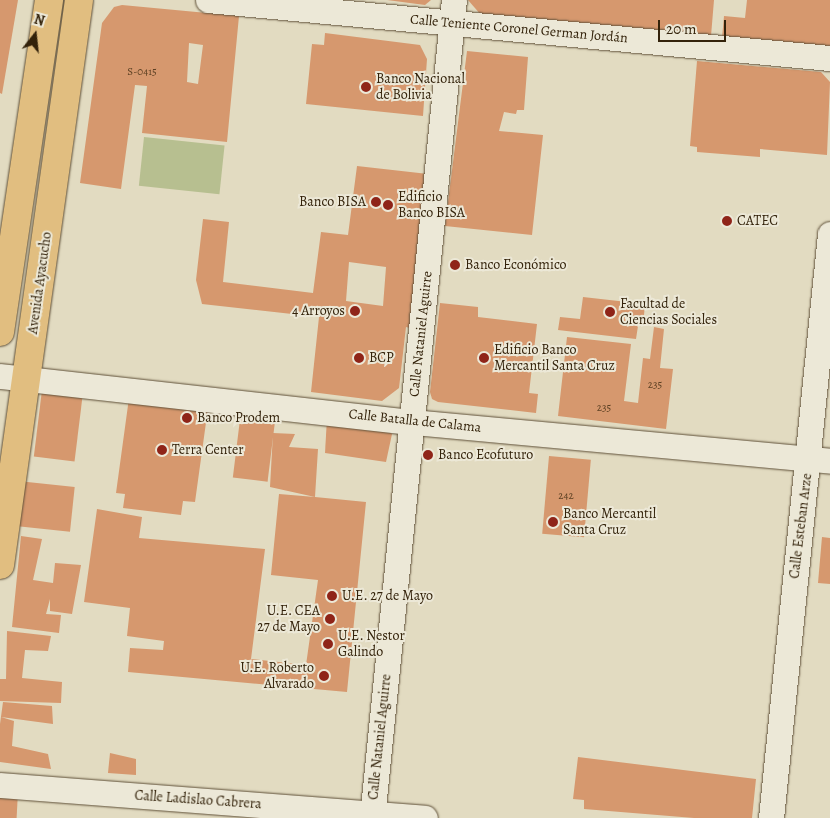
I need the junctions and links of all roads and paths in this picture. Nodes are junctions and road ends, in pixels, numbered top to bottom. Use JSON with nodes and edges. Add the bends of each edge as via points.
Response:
{"nodes":[{"id":1,"x":48,"y":0,"type":"edge"},
{"id":2,"x":79,"y":0,"type":"edge"},
{"id":3,"x":208,"y":0,"type":"edge"},
{"id":4,"x":453,"y":12,"type":"edge"},
{"id":5,"x":830,"y":58,"type":"edge"},
{"id":6,"x":830,"y":234,"type":"edge"},
{"id":7,"x":0,"y":332,"type":"edge"},
{"id":8,"x":0,"y":376,"type":"edge"},
{"id":9,"x":26,"y":379,"type":"junction"},
{"id":10,"x":413,"y":422,"type":"junction"},
{"id":11,"x":820,"y":460,"type":"edge"},
{"id":12,"x":0,"y":565,"type":"edge"},
{"id":13,"x":0,"y":784,"type":"edge"},
{"id":14,"x":372,"y":816,"type":"edge"},
{"id":15,"x":426,"y":818,"type":"edge"},
{"id":16,"x":771,"y":818,"type":"edge"}],
"edges":[{"from":1,"to":7,"type":"main road"},
{"from":2,"to":9,"type":"main road","name":"Avenida Ayacucho"},
{"from":3,"to":4,"type":"street","name":"Calle Teniente Coronel German Jordán"},
{"from":4,"to":5,"type":"street","name":"Calle Teniente Coronel German Jordán"},
{"from":4,"to":10,"type":"street","name":"Calle Nataniel Aguirre"},
{"from":6,"to":11,"type":"street","name":"Calle Esteban Arze"},
{"from":8,"to":9,"type":"street","name":"Calle Batalla de Calama"},
{"from":9,"to":10,"type":"street","name":"Calle Batalla de Calama"},
{"from":9,"to":12,"type":"main road","name":"Avenida Ayacucho"},
{"from":10,"to":11,"type":"street","name":"Calle Batalla de Calama"},
{"from":10,"to":14,"type":"street","name":"Calle Nataniel Aguirre"},
{"from":11,"to":16,"type":"street","name":"Calle Esteban Arze"},
{"from":13,"to":14,"type":"street","name":"Calle Ladislao Cabrera"},
{"from":14,"to":15,"type":"street","name":"Calle Ladislao Cabrera"}]}
